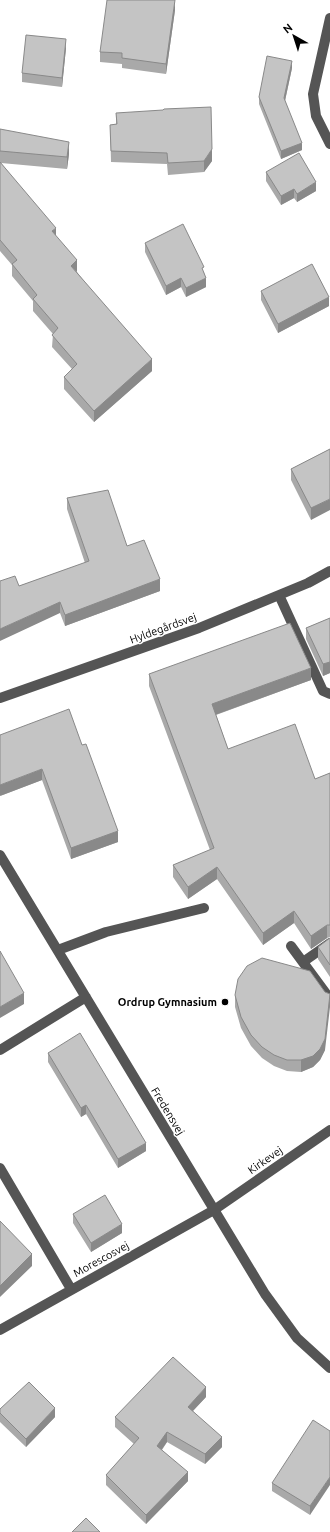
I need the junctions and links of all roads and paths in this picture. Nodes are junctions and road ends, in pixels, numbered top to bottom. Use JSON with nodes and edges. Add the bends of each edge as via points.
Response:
{"nodes":[{"id":1,"x":330,"y":18,"type":"edge"},
{"id":2,"x":330,"y":144,"type":"edge"},
{"id":3,"x":330,"y":571,"type":"edge"},
{"id":4,"x":279,"y":595,"type":"junction"},
{"id":5,"x":330,"y":694,"type":"edge"},
{"id":6,"x":0,"y":698,"type":"edge"},
{"id":7,"x":0,"y":855,"type":"edge"},
{"id":8,"x":204,"y":908,"type":"dead end"},
{"id":9,"x":330,"y":942,"type":"edge"},
{"id":10,"x":291,"y":946,"type":"dead end"},
{"id":11,"x":58,"y":950,"type":"junction"},
{"id":12,"x":303,"y":962,"type":"junction"},
{"id":13,"x":86,"y":997,"type":"junction"},
{"id":14,"x":330,"y":999,"type":"edge"},
{"id":15,"x":0,"y":1050,"type":"edge"},
{"id":16,"x":330,"y":1130,"type":"edge"},
{"id":17,"x":0,"y":1168,"type":"edge"},
{"id":18,"x":214,"y":1210,"type":"junction"},
{"id":19,"x":71,"y":1289,"type":"junction"},
{"id":20,"x":0,"y":1330,"type":"edge"},
{"id":21,"x":330,"y":1368,"type":"edge"}],
"edges":[{"from":1,"to":2,"type":"street","via":[[314,94],[316,116]]},
{"from":3,"to":4,"type":"street","name":"Hyldegårdsvej"},
{"from":4,"to":5,"type":"street","via":[[323,691]]},
{"from":4,"to":6,"type":"street","name":"Hyldegårdsvej","via":[[199,628]]},
{"from":7,"to":11,"type":"street","name":"Fredensvej"},
{"from":8,"to":11,"type":"street","via":[[106,932]]},
{"from":9,"to":12,"type":"street"},
{"from":10,"to":12,"type":"street"},
{"from":11,"to":13,"type":"street","name":"Fredensvej"},
{"from":12,"to":14,"type":"street"},
{"from":13,"to":15,"type":"street"},
{"from":13,"to":18,"type":"street","name":"Fredensvej"},
{"from":16,"to":18,"type":"street","name":"Kirkevej"},
{"from":17,"to":19,"type":"street"},
{"from":18,"to":19,"type":"street","name":"Morescosvej"},
{"from":18,"to":21,"type":"street","name":"Fredensvej","via":[[269,1300],[297,1338]]},
{"from":19,"to":20,"type":"street","name":"Morescosvej"}]}
